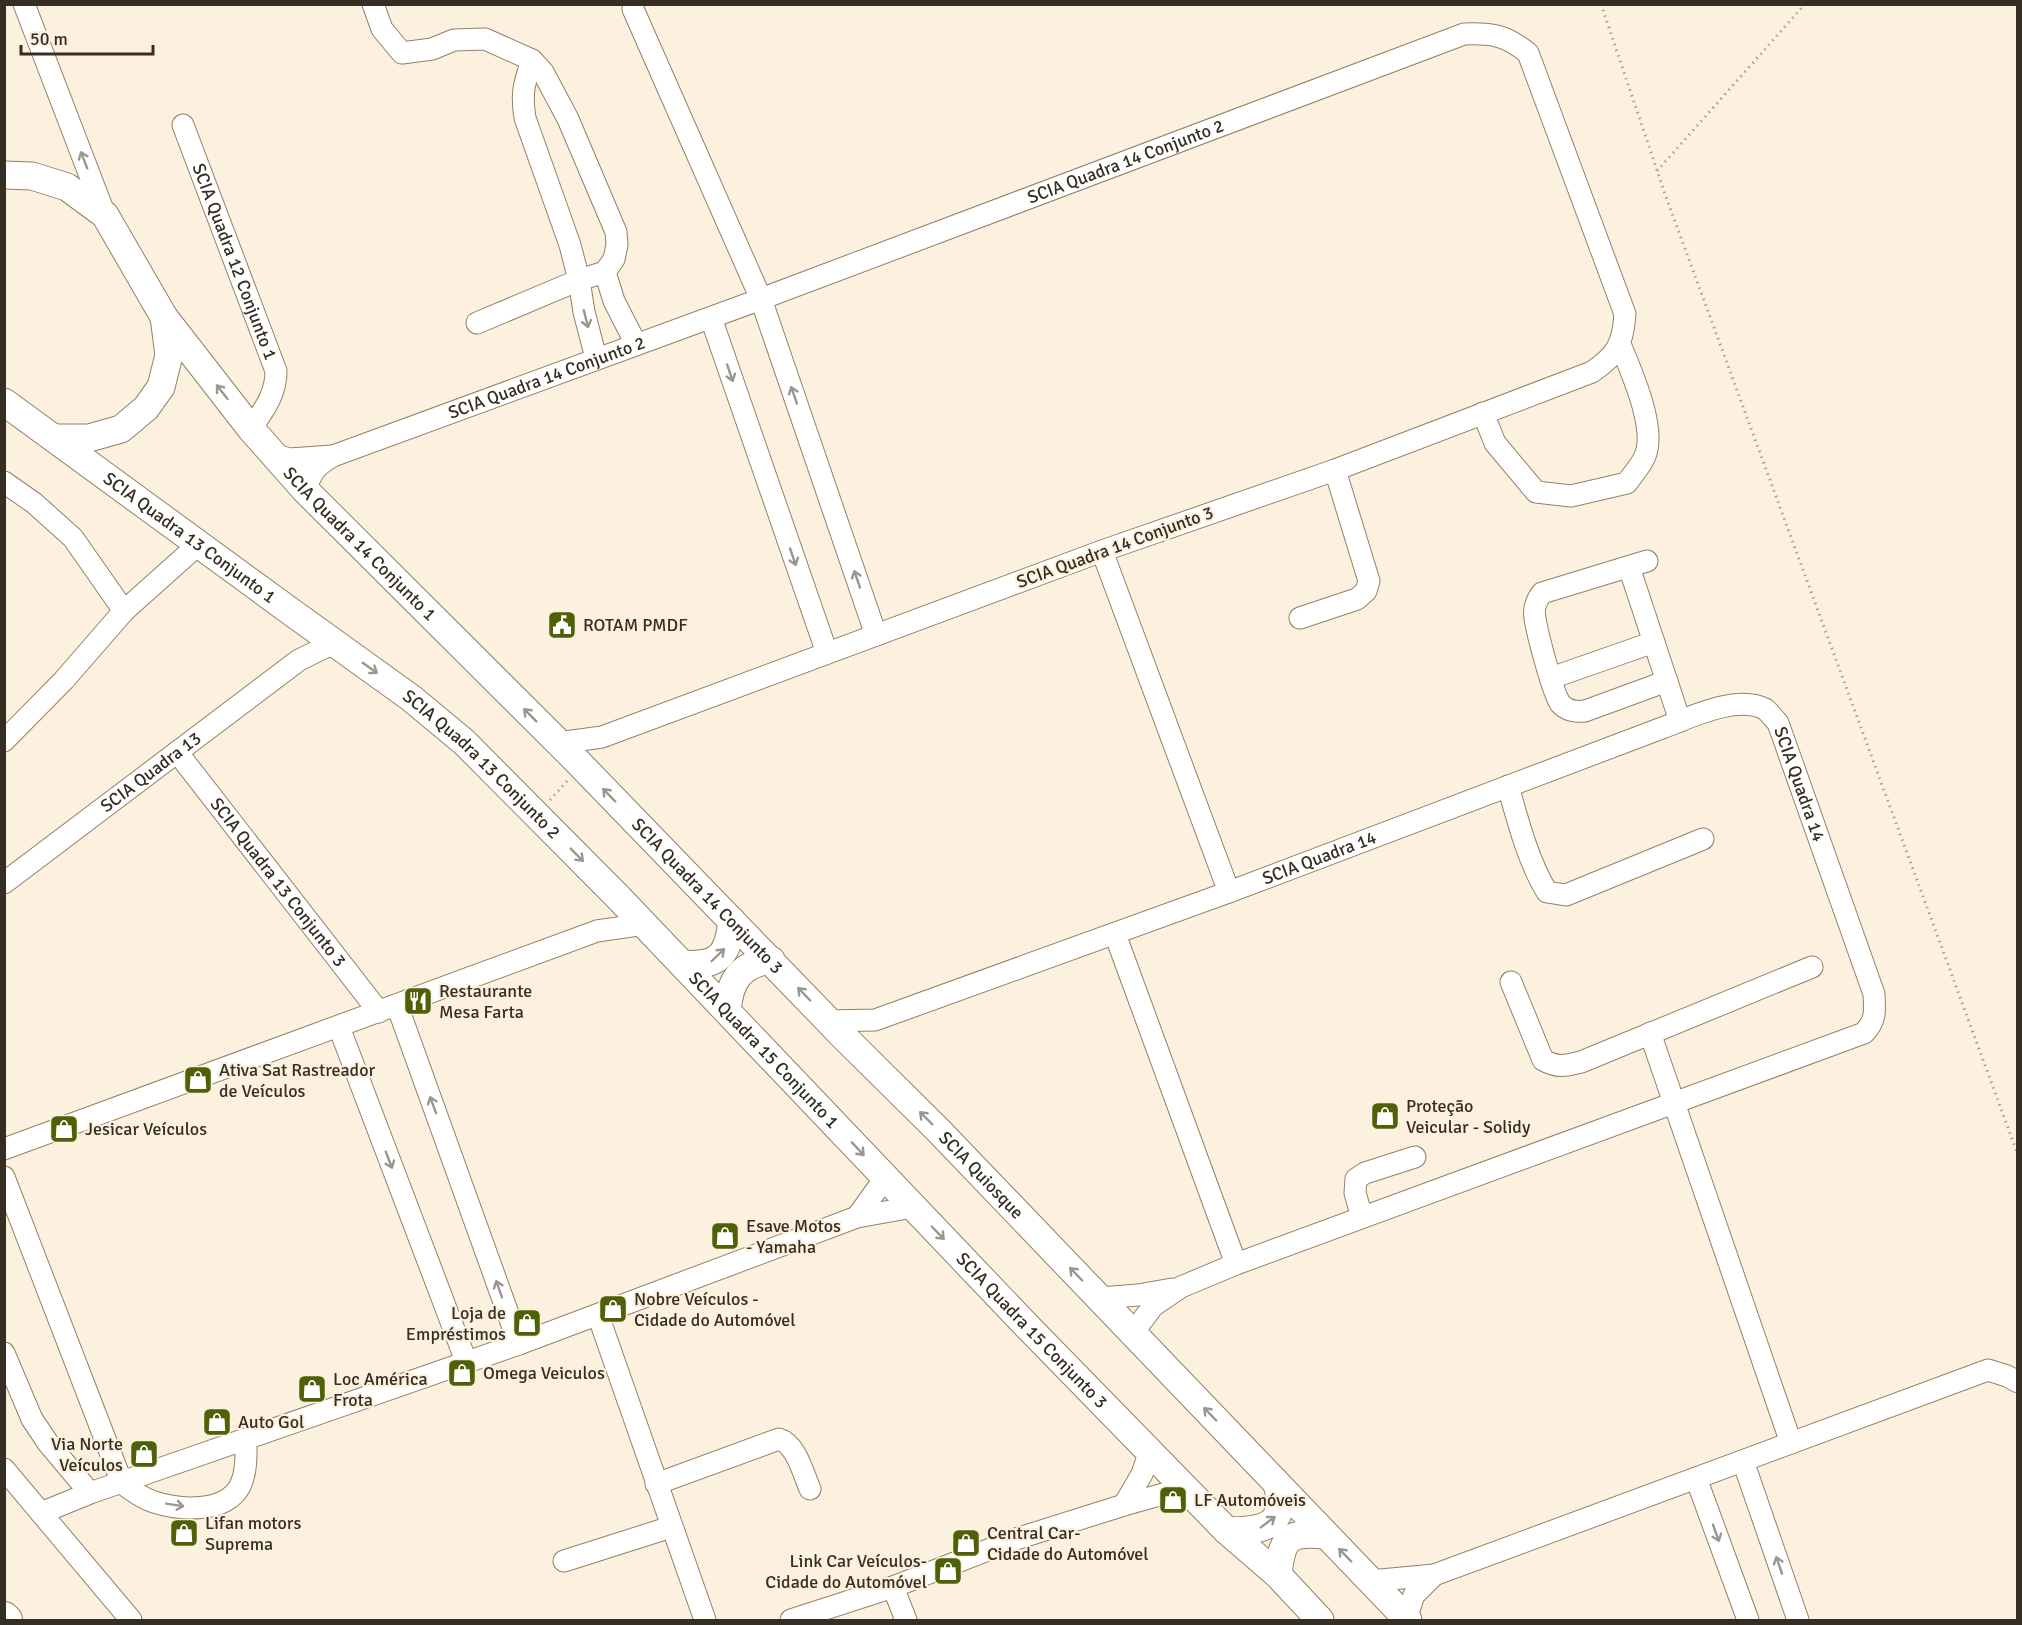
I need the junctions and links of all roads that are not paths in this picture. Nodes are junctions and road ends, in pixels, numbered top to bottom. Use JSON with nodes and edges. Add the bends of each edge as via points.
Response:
{"nodes":[{"id":1,"x":24,"y":4,"type":"edge"},
{"id":2,"x":373,"y":4,"type":"edge"},
{"id":3,"x":633,"y":9,"type":"dead end"},
{"id":4,"x":532,"y":60,"type":"junction"},
{"id":5,"x":183,"y":125,"type":"dead end"},
{"id":6,"x":4,"y":175,"type":"edge"},
{"id":7,"x":105,"y":215,"type":"junction"},
{"id":8,"x":605,"y":272,"type":"junction"},
{"id":9,"x":579,"y":280,"type":"junction"},
{"id":10,"x":761,"y":299,"type":"junction"},
{"id":11,"x":164,"y":317,"type":"junction"},
{"id":12,"x":711,"y":318,"type":"junction"},
{"id":13,"x":477,"y":323,"type":"dead end"},
{"id":14,"x":636,"y":344,"type":"junction"},
{"id":15,"x":1620,"y":345,"type":"junction"},
{"id":16,"x":596,"y":358,"type":"junction"},
{"id":17,"x":4,"y":402,"type":"edge"},
{"id":18,"x":1483,"y":413,"type":"junction"},
{"id":19,"x":251,"y":429,"type":"junction"},
{"id":20,"x":56,"y":438,"type":"junction"},
{"id":21,"x":275,"y":455,"type":"junction"},
{"id":22,"x":333,"y":456,"type":"junction"},
{"id":23,"x":1335,"y":470,"type":"junction"},
{"id":24,"x":4,"y":482,"type":"edge"},
{"id":25,"x":305,"y":490,"type":"junction"},
{"id":26,"x":199,"y":544,"type":"junction"},
{"id":27,"x":1102,"y":551,"type":"junction"},
{"id":28,"x":124,"y":611,"type":"junction"},
{"id":29,"x":1300,"y":618,"type":"dead end"},
{"id":30,"x":322,"y":633,"type":"junction"},
{"id":31,"x":876,"y":635,"type":"junction"},
{"id":32,"x":1654,"y":642,"type":"junction"},
{"id":33,"x":827,"y":653,"type":"junction"},
{"id":34,"x":299,"y":660,"type":"junction"},
{"id":35,"x":1551,"y":678,"type":"junction"},
{"id":36,"x":1667,"y":681,"type":"junction"},
{"id":37,"x":1680,"y":721,"type":"junction"},
{"id":38,"x":602,"y":737,"type":"junction"},
{"id":39,"x":4,"y":741,"type":"edge"},
{"id":40,"x":177,"y":752,"type":"junction"},
{"id":41,"x":574,"y":759,"type":"junction"},
{"id":42,"x":1508,"y":786,"type":"junction"},
{"id":43,"x":1703,"y":839,"type":"dead end"},
{"id":44,"x":4,"y":883,"type":"edge"},
{"id":45,"x":1229,"y":892,"type":"junction"},
{"id":46,"x":631,"y":910,"type":"junction"},
{"id":47,"x":732,"y":921,"type":"junction"},
{"id":48,"x":597,"y":932,"type":"junction"},
{"id":49,"x":1114,"y":934,"type":"junction"},
{"id":50,"x":771,"y":960,"type":"junction"},
{"id":51,"x":683,"y":964,"type":"junction"},
{"id":52,"x":1812,"y":967,"type":"dead end"},
{"id":53,"x":1511,"y":982,"type":"dead end"},
{"id":54,"x":388,"y":1009,"type":"junction"},
{"id":55,"x":727,"y":1010,"type":"junction"},
{"id":56,"x":875,"y":1020,"type":"junction"},
{"id":57,"x":339,"y":1027,"type":"junction"},
{"id":58,"x":1650,"y":1033,"type":"junction"},
{"id":59,"x":845,"y":1038,"type":"junction"},
{"id":60,"x":1674,"y":1102,"type":"junction"},
{"id":61,"x":4,"y":1149,"type":"edge"},
{"id":62,"x":1415,"y":1157,"type":"dead end"},
{"id":63,"x":4,"y":1177,"type":"edge"},
{"id":64,"x":899,"y":1192,"type":"junction"},
{"id":65,"x":857,"y":1217,"type":"junction"},
{"id":66,"x":1362,"y":1217,"type":"junction"},
{"id":67,"x":1236,"y":1264,"type":"junction"},
{"id":68,"x":1181,"y":1287,"type":"junction"},
{"id":69,"x":598,"y":1315,"type":"junction"},
{"id":70,"x":1116,"y":1316,"type":"junction"},
{"id":71,"x":519,"y":1344,"type":"junction"},
{"id":72,"x":4,"y":1353,"type":"edge"},
{"id":73,"x":466,"y":1361,"type":"junction"},
{"id":74,"x":2018,"y":1382,"type":"edge"},
{"id":75,"x":246,"y":1439,"type":"junction"},
{"id":76,"x":1791,"y":1443,"type":"junction"},
{"id":77,"x":1150,"y":1451,"type":"junction"},
{"id":78,"x":1743,"y":1461,"type":"junction"},
{"id":79,"x":4,"y":1469,"type":"edge"},
{"id":80,"x":1696,"y":1478,"type":"junction"},
{"id":81,"x":122,"y":1484,"type":"junction"},
{"id":82,"x":656,"y":1484,"type":"junction"},
{"id":83,"x":1277,"y":1484,"type":"junction"},
{"id":84,"x":810,"y":1489,"type":"dead end"},
{"id":85,"x":1190,"y":1492,"type":"junction"},
{"id":86,"x":90,"y":1494,"type":"junction"},
{"id":87,"x":1124,"y":1505,"type":"junction"},
{"id":88,"x":41,"y":1513,"type":"junction"},
{"id":89,"x":671,"y":1527,"type":"junction"},
{"id":90,"x":1227,"y":1531,"type":"junction"},
{"id":91,"x":1325,"y":1535,"type":"junction"},
{"id":92,"x":564,"y":1562,"type":"dead end"},
{"id":93,"x":1278,"y":1575,"type":"junction"},
{"id":94,"x":1434,"y":1575,"type":"junction"},
{"id":95,"x":893,"y":1587,"type":"junction"},
{"id":96,"x":1378,"y":1589,"type":"junction"},
{"id":97,"x":840,"y":1613,"type":"edge"},
{"id":98,"x":131,"y":1620,"type":"edge"},
{"id":99,"x":705,"y":1620,"type":"edge"},
{"id":100,"x":791,"y":1620,"type":"edge"},
{"id":101,"x":906,"y":1620,"type":"edge"},
{"id":102,"x":1320,"y":1620,"type":"edge"},
{"id":103,"x":1407,"y":1620,"type":"edge"},
{"id":104,"x":1748,"y":1620,"type":"edge"},
{"id":105,"x":1798,"y":1620,"type":"edge"}],
"edges":[{"from":7,"to":1,"type":"street","one_way":true},
{"from":2,"to":4,"type":"street","via":[[382,29],[402,53],[432,49],[454,40],[485,39]]},
{"from":3,"to":10,"type":"street"},
{"from":4,"to":8,"type":"street","via":[[543,72],[568,119],[616,232],[614,259]]},
{"from":4,"to":9,"type":"street","via":[[522,99],[525,118]]},
{"from":5,"to":19,"type":"street","name":"SCIA Quadra 12 Conjunto 1","via":[[276,371],[271,400]]},
{"from":6,"to":7,"type":"main road","via":[[32,176],[67,187]]},
{"from":7,"to":11,"type":"main road"},
{"from":8,"to":9,"type":"street"},
{"from":8,"to":14,"type":"street","via":[[614,302]]},
{"from":9,"to":13,"type":"street"},
{"from":9,"to":16,"type":"street","one_way":true},
{"from":10,"to":12,"type":"street","name":"SCIA Quadra 14 Conjunto 2"},
{"from":10,"to":15,"type":"street","name":"SCIA Quadra 14 Conjunto 2","via":[[1464,34],[1492,33],[1511,40],[1528,53],[1625,314]]},
{"from":31,"to":10,"type":"street","one_way":true},
{"from":19,"to":11,"type":"main road","name":"SCIA Quadra 14 Conjunto 1","one_way":true},
{"from":11,"to":20,"type":"main road","via":[[169,355],[161,387],[146,408],[121,429],[89,438]]},
{"from":12,"to":14,"type":"street","name":"SCIA Quadra 14 Conjunto 2"},
{"from":12,"to":33,"type":"street","one_way":true},
{"from":14,"to":16,"type":"street","name":"SCIA Quadra 14 Conjunto 2"},
{"from":15,"to":18,"type":"street","name":"SCIA Quadra 14 Conjunto 3","via":[[1609,360],[1592,372]]},
{"from":15,"to":18,"type":"street","via":[[1639,390],[1647,431],[1646,455],[1627,483],[1571,496],[1536,492],[1495,442]]},
{"from":16,"to":22,"type":"street","name":"SCIA Quadra 14 Conjunto 2"},
{"from":17,"to":20,"type":"main road","name":"SCIA Quadra 13 Conjunto 1"},
{"from":18,"to":23,"type":"street","name":"SCIA Quadra 14 Conjunto 3"},
{"from":19,"to":21,"type":"main road","name":"SCIA Quadra 14 Conjunto 1"},
{"from":20,"to":26,"type":"main road","name":"SCIA Quadra 13 Conjunto 1"},
{"from":21,"to":22,"type":"street","via":[[290,459]]},
{"from":21,"to":25,"type":"main road","name":"SCIA Quadra 14 Conjunto 1"},
{"from":22,"to":25,"type":"street","via":[[312,472]]},
{"from":23,"to":27,"type":"street","name":"SCIA Quadra 14 Conjunto 3"},
{"from":23,"to":29,"type":"street","via":[[1369,581],[1366,591],[1357,599]]},
{"from":24,"to":28,"type":"street","via":[[73,538]]},
{"from":41,"to":25,"type":"main road","name":"SCIA Quadra 14 Conjunto 1","one_way":true},
{"from":26,"to":28,"type":"street"},
{"from":26,"to":30,"type":"main road","name":"SCIA Quadra 13 Conjunto 1"},
{"from":27,"to":31,"type":"street","name":"SCIA Quadra 14 Conjunto 3"},
{"from":27,"to":45,"type":"street"},
{"from":28,"to":39,"type":"street"},
{"from":30,"to":34,"type":"street","name":"SCIA Quadra 13"},
{"from":30,"to":34,"type":"street"},
{"from":30,"to":46,"type":"main road","name":"SCIA Quadra 13 Conjunto 2","one_way":true,"via":[[464,741]]},
{"from":31,"to":33,"type":"street","name":"SCIA Quadra 14 Conjunto 3"},
{"from":32,"to":35,"type":"street"},
{"from":32,"to":35,"type":"street","via":[[1638,564],[1542,592],[1535,601],[1534,617]]},
{"from":32,"to":36,"type":"street"},
{"from":33,"to":38,"type":"street","name":"SCIA Quadra 14 Conjunto 3"},
{"from":34,"to":40,"type":"street","name":"SCIA Quadra 13"},
{"from":35,"to":36,"type":"street","via":[[1560,704],[1575,712],[1597,708]]},
{"from":36,"to":37,"type":"street"},
{"from":37,"to":42,"type":"street","name":"SCIA Quadra 14"},
{"from":37,"to":60,"type":"street","name":"SCIA Quadra 14","via":[[1728,705],[1748,705],[1766,710],[1778,723],[1874,994],[1875,1011],[1873,1024],[1864,1033]]},
{"from":38,"to":41,"type":"street"},
{"from":38,"to":41,"type":"street","name":"SCIA Quadra 14 Conjunto 3"},
{"from":40,"to":44,"type":"street","name":"SCIA Quadra 13"},
{"from":40,"to":54,"type":"street","name":"SCIA Quadra 13 Conjunto 3"},
{"from":47,"to":41,"type":"main road","name":"SCIA Quadra 14 Conjunto 3","one_way":true},
{"from":42,"to":43,"type":"street","via":[[1540,881],[1547,892],[1557,895],[1566,895]]},
{"from":42,"to":45,"type":"street","name":"SCIA Quadra 14"},
{"from":45,"to":49,"type":"street","name":"SCIA Quadra 14"},
{"from":46,"to":48,"type":"street"},
{"from":46,"to":48,"type":"street"},
{"from":46,"to":51,"type":"main road","name":"SCIA Quadra 15 Conjunto 1"},
{"from":47,"to":50,"type":"main road","name":"SCIA Quadra 14 Conjunto 3"},
{"from":51,"to":47,"type":"main road","one_way":true,"via":[[700,966],[713,962],[724,951]]},
{"from":48,"to":54,"type":"street"},
{"from":49,"to":56,"type":"street","name":"SCIA Quadra 14"},
{"from":49,"to":67,"type":"street"},
{"from":50,"to":55,"type":"main road","via":[[747,967],[735,979]]},
{"from":59,"to":50,"type":"main road","name":"SCIA Quadra 14 Conjunto 3","one_way":true},
{"from":51,"to":55,"type":"main road","name":"SCIA Quadra 15 Conjunto 1"},
{"from":52,"to":58,"type":"street"},
{"from":53,"to":58,"type":"street","via":[[1538,1051],[1543,1060],[1553,1065],[1581,1062]]},
{"from":54,"to":57,"type":"street"},
{"from":71,"to":54,"type":"street","name":"SCIA Quadra 13 Conjunto 3","one_way":true},
{"from":55,"to":64,"type":"main road","name":"SCIA Quadra 15 Conjunto 1","one_way":true},
{"from":56,"to":59,"type":"street","name":"SCIA Quadra 14"},
{"from":56,"to":59,"type":"street"},
{"from":57,"to":61,"type":"street"},
{"from":57,"to":73,"type":"street","one_way":true},
{"from":58,"to":60,"type":"street"},
{"from":70,"to":59,"type":"main road","name":"SCIA Quiosque","one_way":true},
{"from":60,"to":66,"type":"street","name":"SCIA Quadra 14"},
{"from":60,"to":76,"type":"street"},
{"from":62,"to":66,"type":"street","via":[[1356,1179],[1355,1193]]},
{"from":63,"to":81,"type":"street"},
{"from":64,"to":65,"type":"street"},
{"from":64,"to":65,"type":"street"},
{"from":64,"to":77,"type":"main road","name":"SCIA Quadra 15 Conjunto 3","one_way":true},
{"from":65,"to":69,"type":"street"},
{"from":66,"to":67,"type":"street","name":"SCIA Quadra 14"},
{"from":67,"to":68,"type":"street","name":"SCIA Quadra 14"},
{"from":68,"to":70,"type":"street","name":"SCIA Quadra 14","via":[[1153,1306]]},
{"from":68,"to":70,"type":"street","name":"SCIA Quadra 14","via":[[1138,1295]]},
{"from":69,"to":71,"type":"street"},
{"from":69,"to":82,"type":"street"},
{"from":83,"to":70,"type":"main road","name":"SCIA Quiosque","one_way":true},
{"from":71,"to":73,"type":"street"},
{"from":72,"to":86,"type":"street","via":[[32,1419]]},
{"from":73,"to":75,"type":"street"},
{"from":74,"to":76,"type":"street","via":[[1988,1370]]},
{"from":75,"to":81,"type":"street"},
{"from":81,"to":75,"type":"street","one_way":true,"via":[[141,1497],[187,1508],[224,1501],[240,1487]]},
{"from":76,"to":78,"type":"street"},
{"from":77,"to":85,"type":"main road","name":"SCIA Quadra 15 Conjunto 3"},
{"from":77,"to":87,"type":"street"},
{"from":78,"to":80,"type":"street"},
{"from":105,"to":78,"type":"street","one_way":true},
{"from":79,"to":88,"type":"street"},
{"from":80,"to":94,"type":"street"},
{"from":80,"to":104,"type":"street","one_way":true},
{"from":81,"to":86,"type":"street"},
{"from":82,"to":84,"type":"street","via":[[779,1439],[791,1446]]},
{"from":82,"to":89,"type":"street"},
{"from":90,"to":83,"type":"main road","one_way":true,"via":[[1251,1531],[1274,1520],[1281,1501]]},
{"from":83,"to":91,"type":"main road","name":"SCIA Quiosque"},
{"from":85,"to":87,"type":"street","via":[[1163,1494]]},
{"from":85,"to":90,"type":"main road","name":"SCIA Quadra 15 Conjunto 3"},
{"from":86,"to":88,"type":"street"},
{"from":87,"to":95,"type":"street","via":[[1016,1539]]},
{"from":88,"to":98,"type":"street"},
{"from":89,"to":92,"type":"street"},
{"from":89,"to":99,"type":"street"},
{"from":90,"to":93,"type":"main road","name":"SCIA Quadra 15 Conjunto 3"},
{"from":91,"to":93,"type":"main road","via":[[1301,1533],[1290,1538],[1280,1557]]},
{"from":96,"to":91,"type":"main road","name":"SCIA Quiosque","one_way":true},
{"from":93,"to":102,"type":"main road","name":"SCIA Quadra 15 Conjunto 3"},
{"from":94,"to":96,"type":"street"},
{"from":94,"to":103,"type":"street","via":[[1414,1595]]},
{"from":95,"to":97,"type":"street"},
{"from":95,"to":101,"type":"street"},
{"from":96,"to":103,"type":"main road","name":"SCIA Quiosque"},
{"from":97,"to":100,"type":"street"}]}
